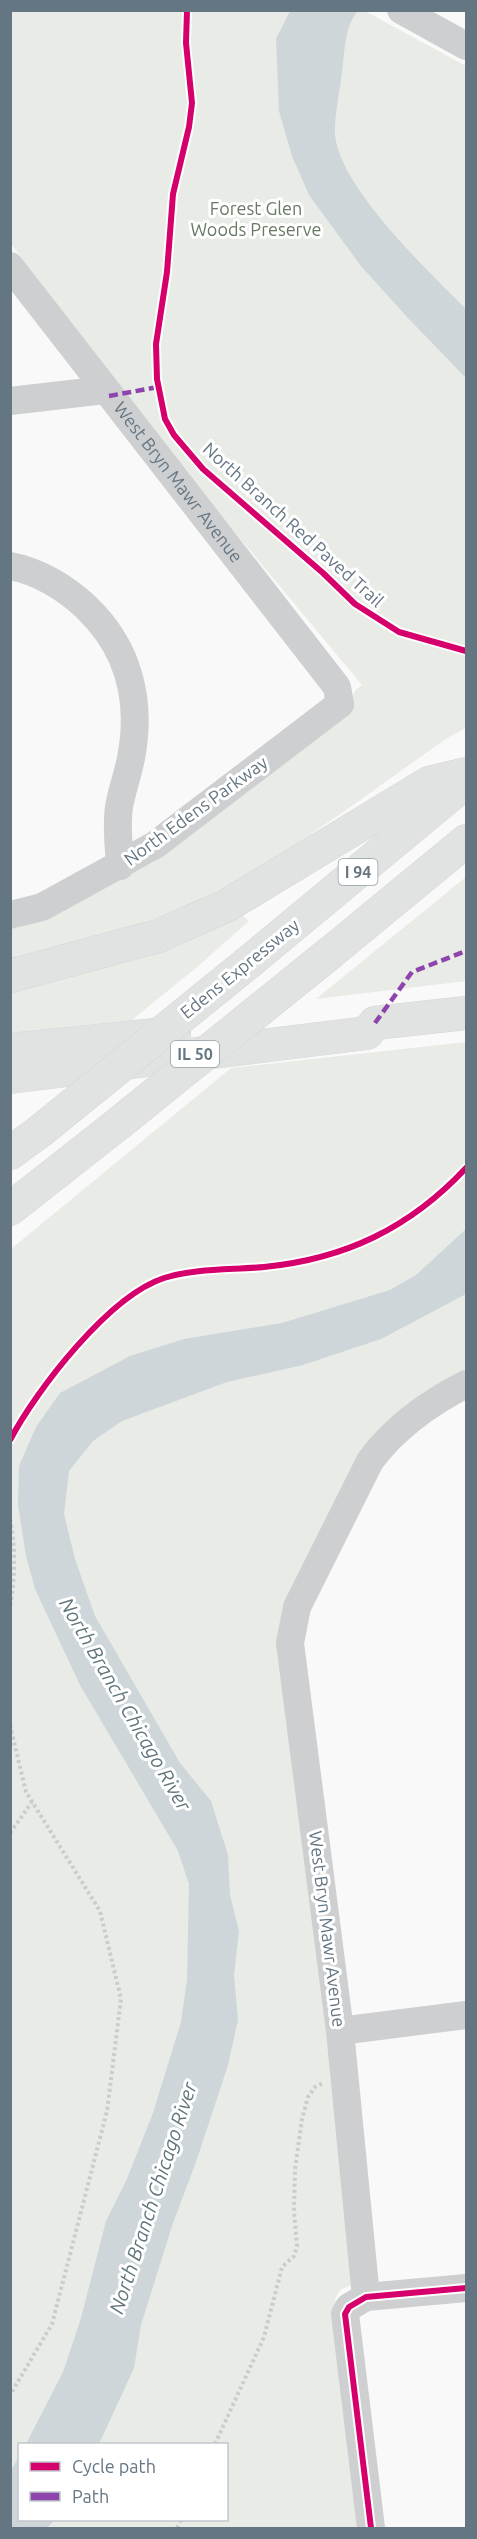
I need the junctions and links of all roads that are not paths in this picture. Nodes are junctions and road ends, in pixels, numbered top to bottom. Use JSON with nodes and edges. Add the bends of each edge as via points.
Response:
{"nodes":[{"id":1,"x":402,"y":10,"type":"edge"},
{"id":2,"x":466,"y":46,"type":"edge"},
{"id":3,"x":10,"y":266,"type":"edge"},
{"id":4,"x":105,"y":390,"type":"junction"},
{"id":5,"x":10,"y":401,"type":"edge"},
{"id":6,"x":10,"y":566,"type":"edge"},
{"id":7,"x":340,"y":704,"type":"joint"},
{"id":8,"x":466,"y":774,"type":"edge"},
{"id":9,"x":466,"y":782,"type":"edge"},
{"id":10,"x":466,"y":841,"type":"edge"},
{"id":11,"x":120,"y":866,"type":"junction"},
{"id":12,"x":10,"y":915,"type":"edge"},
{"id":13,"x":10,"y":976,"type":"edge"},
{"id":14,"x":466,"y":1013,"type":"edge"},
{"id":15,"x":375,"y":1023,"type":"junction"},
{"id":16,"x":10,"y":1050,"type":"edge"},
{"id":17,"x":10,"y":1077,"type":"edge"},
{"id":18,"x":10,"y":1153,"type":"edge"},
{"id":19,"x":10,"y":1209,"type":"edge"},
{"id":20,"x":466,"y":1384,"type":"edge"},
{"id":21,"x":466,"y":2015,"type":"edge"},
{"id":22,"x":340,"y":2031,"type":"junction"},
{"id":23,"x":466,"y":2288,"type":"edge"},
{"id":24,"x":366,"y":2297,"type":"junction"},
{"id":25,"x":371,"y":2529,"type":"edge"}],
"edges":[{"from":1,"to":2,"type":"street"},
{"from":3,"to":4,"type":"street","name":"West Bryn Mawr Avenue"},
{"from":4,"to":5,"type":"street"},
{"from":4,"to":7,"type":"street","name":"West Bryn Mawr Avenue","via":[[337,687]]},
{"from":6,"to":11,"type":"street","via":[[39,574],[96,616],[124,660],[133,684],[136,710],[131,760],[117,832]]},
{"from":7,"to":11,"type":"street","name":"North Edens Parkway","via":[[155,845]]},
{"from":8,"to":13,"type":"main road","via":[[429,783],[216,910],[158,936]]},
{"from":9,"to":18,"type":"main road","name":"Edens Expressway","number":"I 94","bridge":true},
{"from":10,"to":19,"type":"main road","number":"I 94","bridge":true},
{"from":11,"to":12,"type":"street","name":"North Edens Parkway","via":[[42,907]]},
{"from":14,"to":15,"type":"main road","number":"IL 50"},
{"from":15,"to":16,"type":"main road","number":"IL 50","via":[[366,1014]]},
{"from":15,"to":17,"type":"main road","number":"IL 50","via":[[367,1033]]},
{"from":20,"to":22,"type":"street","name":"West Bryn Mawr Avenue","via":[[423,1409],[386,1440],[370,1461],[297,1607],[290,1643]]},
{"from":21,"to":22,"type":"street"},
{"from":22,"to":24,"type":"street","name":"West Bryn Mawr Avenue"},
{"from":23,"to":24,"type":"street"},
{"from":24,"to":25,"type":"street","via":[[345,2314]]}]}
